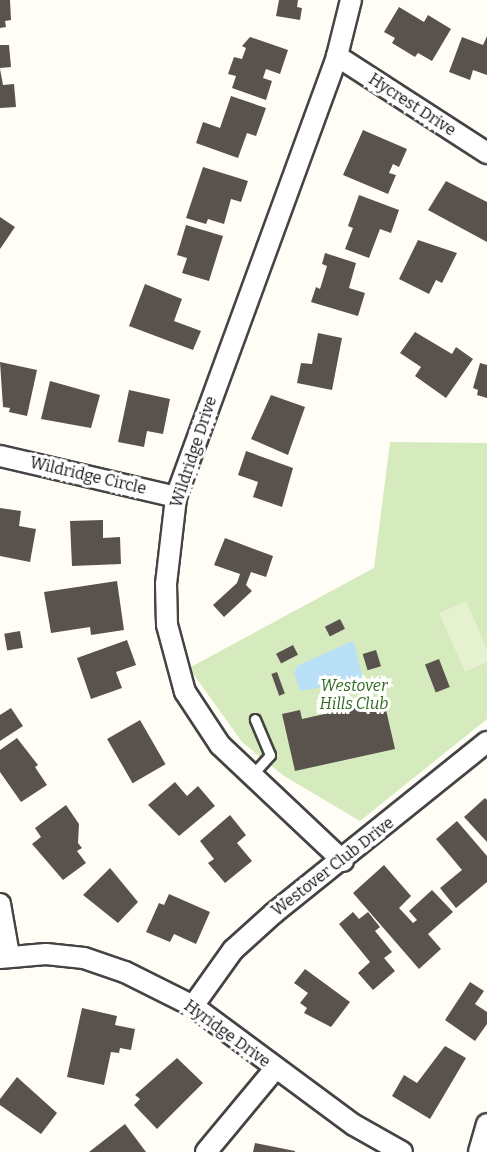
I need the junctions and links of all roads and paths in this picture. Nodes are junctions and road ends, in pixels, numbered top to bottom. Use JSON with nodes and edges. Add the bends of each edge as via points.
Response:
{"nodes":[{"id":1,"x":351,"y":0,"type":"edge"},
{"id":2,"x":337,"y":56,"type":"junction"},
{"id":3,"x":487,"y":153,"type":"edge"},
{"id":4,"x":0,"y":456,"type":"edge"},
{"id":5,"x":176,"y":497,"type":"junction"},
{"id":6,"x":255,"y":719,"type":"dead end"},
{"id":7,"x":487,"y":742,"type":"edge"},
{"id":8,"x":252,"y":775,"type":"junction"},
{"id":9,"x":343,"y":861,"type":"junction"},
{"id":10,"x":0,"y":904,"type":"edge"},
{"id":11,"x":4,"y":957,"type":"edge"},
{"id":12,"x":193,"y":1006,"type":"junction"},
{"id":13,"x":275,"y":1070,"type":"junction"},
{"id":14,"x":487,"y":1124,"type":"edge"},
{"id":15,"x":206,"y":1152,"type":"edge"},
{"id":16,"x":402,"y":1152,"type":"edge"},
{"id":17,"x":479,"y":1152,"type":"edge"}],
"edges":[{"from":1,"to":2,"type":"street","name":"Wildridge Drive"},
{"from":2,"to":3,"type":"street","name":"Hycrest Drive"},
{"from":2,"to":5,"type":"street","name":"Wildridge Drive"},
{"from":4,"to":5,"type":"street","name":"Wildridge Circle"},
{"from":5,"to":8,"type":"street","name":"Wildridge Drive","via":[[166,584],[173,657],[185,692],[220,745]]},
{"from":6,"to":8,"type":"lane","via":[[270,755]]},
{"from":7,"to":9,"type":"street","name":"Westover Club Drive"},
{"from":8,"to":9,"type":"street","name":"Wildridge Drive"},
{"from":9,"to":12,"type":"street","name":"Westover Club Drive","via":[[233,950]]},
{"from":10,"to":11,"type":"street"},
{"from":11,"to":12,"type":"street","name":"Hyridge Drive","via":[[84,958],[125,972]]},
{"from":12,"to":13,"type":"street","name":"Hyridge Drive"},
{"from":13,"to":15,"type":"street"},
{"from":13,"to":16,"type":"street","name":"Hyridge Drive","via":[[354,1125]]},
{"from":14,"to":17,"type":"street"}]}
